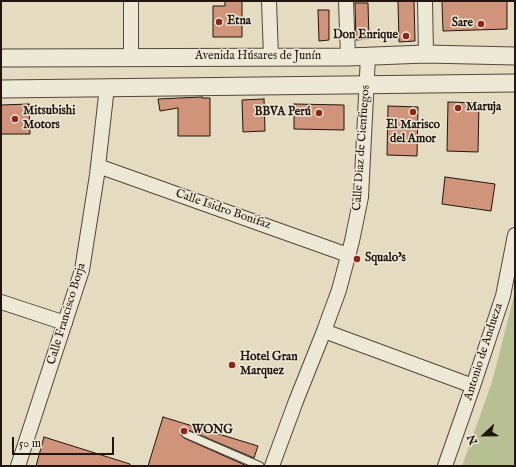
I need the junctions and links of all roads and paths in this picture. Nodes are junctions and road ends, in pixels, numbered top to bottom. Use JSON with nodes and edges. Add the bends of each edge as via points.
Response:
{"nodes":[{"id":1,"x":131,"y":1,"type":"edge"},
{"id":2,"x":269,"y":1,"type":"edge"},
{"id":3,"x":346,"y":1,"type":"edge"},
{"id":4,"x":425,"y":1,"type":"edge"},
{"id":5,"x":426,"y":54,"type":"junction"},
{"id":6,"x":348,"y":56,"type":"junction"},
{"id":7,"x":368,"y":56,"type":"junction"},
{"id":8,"x":515,"y":56,"type":"edge"},
{"id":9,"x":131,"y":57,"type":"junction"},
{"id":10,"x":271,"y":57,"type":"junction"},
{"id":11,"x":1,"y":58,"type":"edge"},
{"id":12,"x":515,"y":83,"type":"edge"},
{"id":13,"x":367,"y":86,"type":"junction"},
{"id":14,"x":107,"y":87,"type":"junction"},
{"id":15,"x":1,"y":89,"type":"edge"},
{"id":16,"x":98,"y":166,"type":"junction"},
{"id":17,"x":515,"y":235,"type":"edge"},
{"id":18,"x":348,"y":255,"type":"junction"},
{"id":19,"x":1,"y":302,"type":"edge"},
{"id":20,"x":65,"y":323,"type":"junction"},
{"id":21,"x":324,"y":331,"type":"junction"},
{"id":22,"x":473,"y":386,"type":"junction"},
{"id":23,"x":186,"y":434,"type":"dead end"},
{"id":24,"x":18,"y":466,"type":"edge"},
{"id":25,"x":260,"y":466,"type":"edge"},
{"id":26,"x":272,"y":466,"type":"edge"},
{"id":27,"x":445,"y":466,"type":"edge"}],
"edges":[{"from":1,"to":9,"type":"street"},
{"from":2,"to":10,"type":"street"},
{"from":3,"to":6,"type":"street"},
{"from":4,"to":5,"type":"street"},
{"from":5,"to":7,"type":"street","name":"Avenida Húsares de Junín"},
{"from":5,"to":8,"type":"street","name":"Avenida Húsares de Junín"},
{"from":6,"to":7,"type":"street","name":"Avenida Húsares de Junín"},
{"from":6,"to":10,"type":"street","name":"Avenida Húsares de Junín"},
{"from":7,"to":13,"type":"street","name":"Calle Diaz de Cienfuegos"},
{"from":9,"to":10,"type":"street","name":"Avenida Húsares de Junín"},
{"from":9,"to":11,"type":"street","name":"Avenida Húsares de Junín"},
{"from":12,"to":13,"type":"street"},
{"from":13,"to":14,"type":"street"},
{"from":13,"to":18,"type":"street","name":"Calle Diaz de Cienfuegos","via":[[361,197]]},
{"from":14,"to":15,"type":"street"},
{"from":14,"to":16,"type":"street","name":"Calle Francisco Borja"},
{"from":16,"to":18,"type":"street","name":"Calle Isidro Bonifaz"},
{"from":16,"to":20,"type":"street","name":"Calle Francisco Borja","via":[[82,270]]},
{"from":17,"to":22,"type":"street","name":"Antonio de Andueza","via":[[503,296]]},
{"from":18,"to":21,"type":"street","name":"Calle Diaz de Cienfuegos"},
{"from":19,"to":20,"type":"street"},
{"from":20,"to":24,"type":"street","name":"Calle Francisco Borja"},
{"from":21,"to":22,"type":"street"},
{"from":21,"to":26,"type":"street","name":"Calle Diaz de Cienfuegos"},
{"from":22,"to":27,"type":"street","name":"Antonio de Andueza"},
{"from":23,"to":25,"type":"lane"}]}
